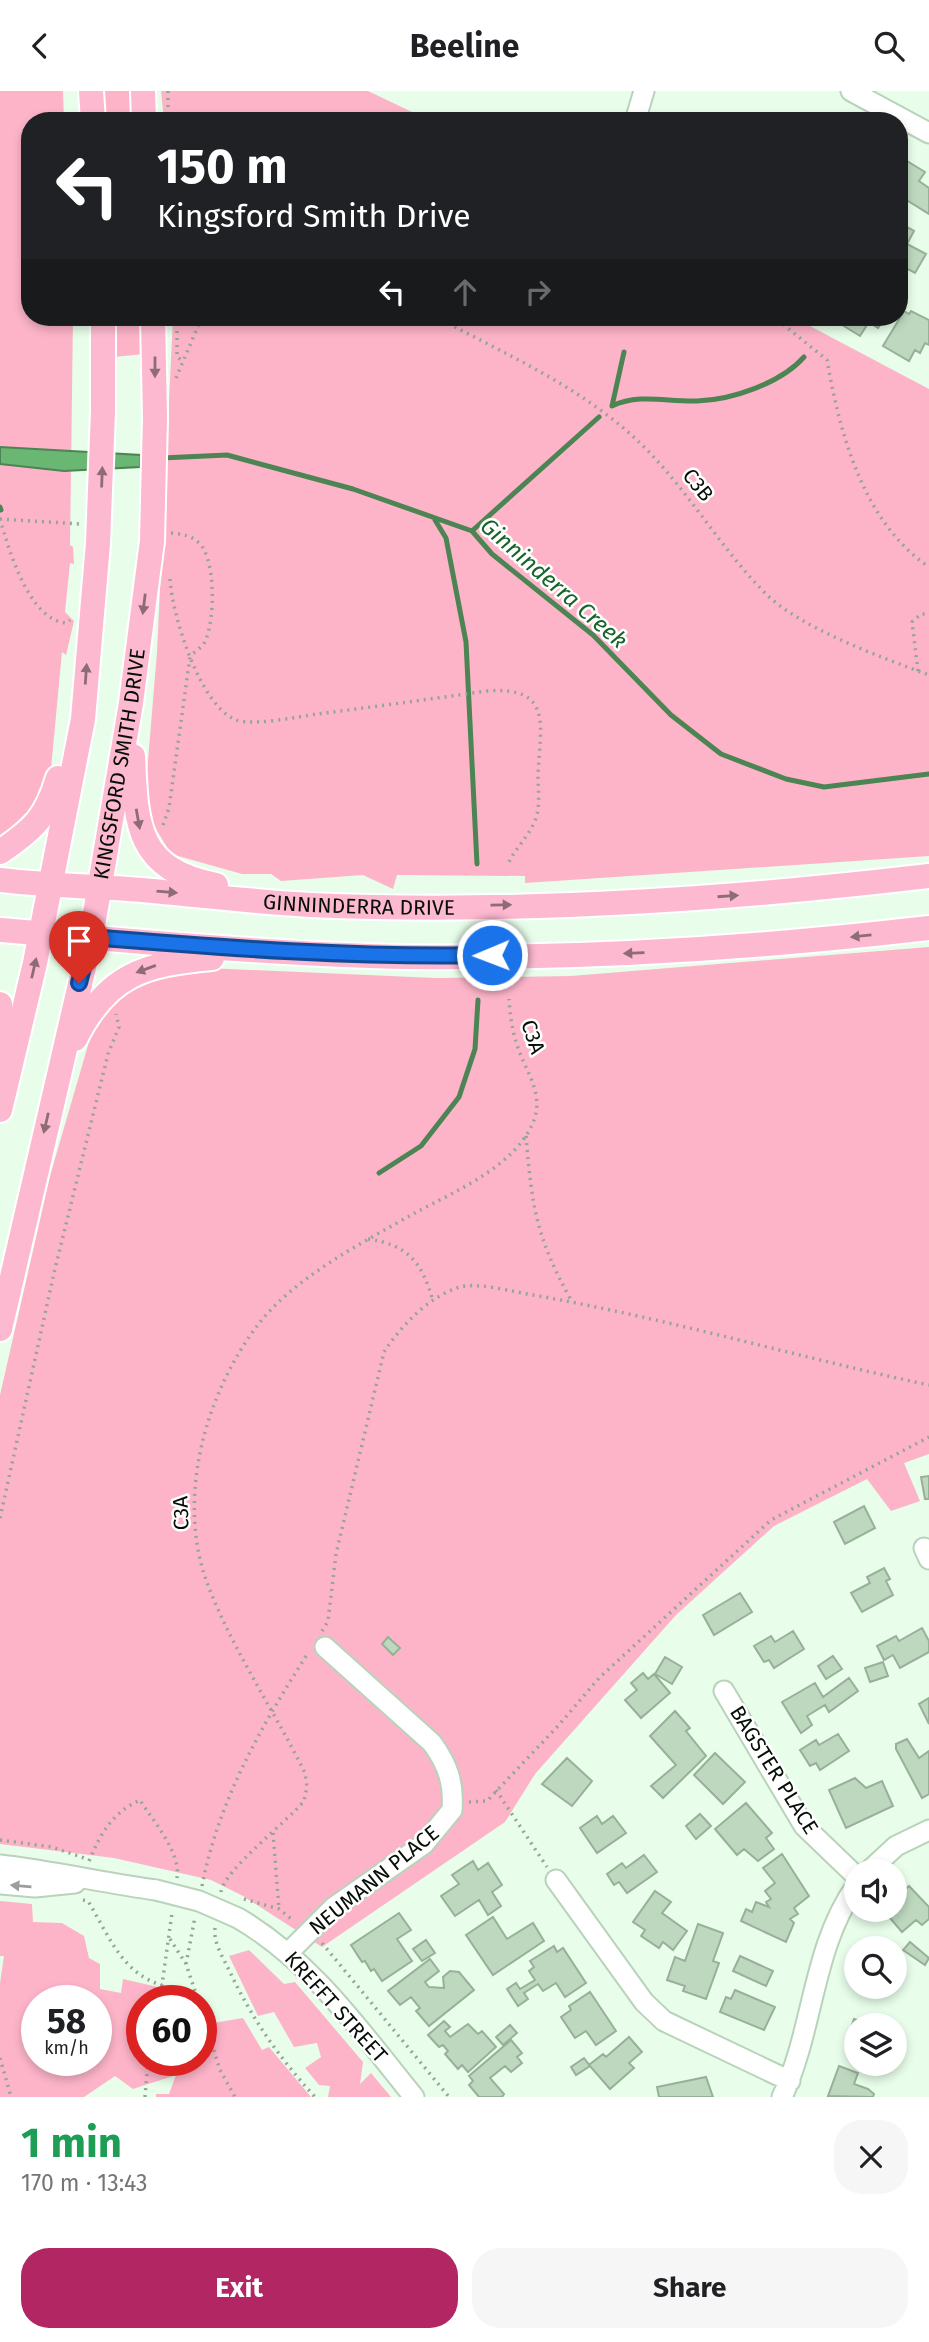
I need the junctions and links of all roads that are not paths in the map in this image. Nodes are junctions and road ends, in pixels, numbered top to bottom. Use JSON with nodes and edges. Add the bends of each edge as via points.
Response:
{"nodes":[{"id":1,"x":92,"y":91,"type":"edge"},
{"id":2,"x":143,"y":91,"type":"edge"},
{"id":3,"x":644,"y":91,"type":"edge"},
{"id":4,"x":851,"y":91,"type":"edge"},
{"id":5,"x":93,"y":112,"type":"edge"},
{"id":6,"x":144,"y":112,"type":"edge"},
{"id":7,"x":638,"y":112,"type":"edge"},
{"id":8,"x":890,"y":112,"type":"edge"},
{"id":9,"x":908,"y":122,"type":"edge"},
{"id":10,"x":929,"y":133,"type":"edge"},
{"id":11,"x":103,"y":326,"type":"edge"},
{"id":12,"x":153,"y":326,"type":"edge"},
{"id":13,"x":131,"y":703,"type":"junction"},
{"id":14,"x":83,"y":719,"type":"junction"},
{"id":15,"x":0,"y":852,"type":"edge"},
{"id":16,"x":929,"y":876,"type":"edge"},
{"id":17,"x":0,"y":880,"type":"edge"},
{"id":18,"x":51,"y":886,"type":"junction"},
{"id":19,"x":99,"y":888,"type":"junction"},
{"id":20,"x":310,"y":905,"type":"junction"},
{"id":21,"x":929,"y":928,"type":"edge"},
{"id":22,"x":0,"y":930,"type":"edge"},
{"id":23,"x":42,"y":933,"type":"junction"},
{"id":24,"x":91,"y":937,"type":"junction"},
{"id":25,"x":286,"y":951,"type":"junction"},
{"id":26,"x":0,"y":1004,"type":"edge"},
{"id":27,"x":57,"y":1075,"type":"junction"},
{"id":28,"x":2,"y":1100,"type":"edge"},
{"id":29,"x":0,"y":1329,"type":"edge"},
{"id":30,"x":320,"y":1641,"type":"road end"},
{"id":31,"x":724,"y":1691,"type":"dead end"},
{"id":32,"x":929,"y":1830,"type":"edge"},
{"id":33,"x":882,"y":1859,"type":"edge"},
{"id":34,"x":0,"y":1864,"type":"edge"},
{"id":35,"x":844,"y":1864,"type":"edge"},
{"id":36,"x":556,"y":1880,"type":"road end"},
{"id":37,"x":90,"y":1882,"type":"junction"},
{"id":38,"x":0,"y":1884,"type":"edge"},
{"id":39,"x":844,"y":1902,"type":"edge"},
{"id":40,"x":289,"y":1952,"type":"junction"},
{"id":41,"x":786,"y":2089,"type":"edge"},
{"id":42,"x":414,"y":2097,"type":"edge"}],
"edges":[{"from":1,"to":5,"type":"main road"},
{"from":2,"to":6,"type":"main road"},
{"from":3,"to":7,"type":"street"},
{"from":4,"to":8,"type":"street"},
{"from":9,"to":10,"type":"street"},
{"from":14,"to":11,"type":"main road","name":"KINGSFORD SMITH DRIVE","one_way":true,"bridge":true,"via":[[98,543]]},
{"from":12,"to":13,"type":"main road","name":"KINGSFORD SMITH DRIVE","one_way":true,"bridge":true,"via":[[152,541]]},
{"from":13,"to":19,"type":"main road","name":"KINGSFORD SMITH DRIVE"},
{"from":13,"to":20,"type":"main road","one_way":true,"via":[[136,815],[140,832],[157,856],[183,876],[200,882]]},
{"from":14,"to":15,"type":"main road","via":[[49,808],[32,830]]},
{"from":14,"to":18,"type":"main road","name":"KINGSFORD SMITH DRIVE"},
{"from":20,"to":16,"type":"main road","name":"GINNINDERRA DRIVE","one_way":true,"via":[[619,903]]},
{"from":17,"to":18,"type":"main road","name":"GINNINDERRA DRIVE"},
{"from":18,"to":19,"type":"main road","name":"GINNINDERRA DRIVE"},
{"from":18,"to":23,"type":"main road","name":"KINGSFORD SMITH DRIVE"},
{"from":19,"to":20,"type":"main road","name":"GINNINDERRA DRIVE","one_way":true},
{"from":19,"to":24,"type":"main road","name":"KINGSFORD SMITH DRIVE"},
{"from":21,"to":25,"type":"main road","one_way":true,"via":[[631,953],[412,957]]},
{"from":22,"to":23,"type":"main road"},
{"from":23,"to":24,"type":"main road"},
{"from":28,"to":23,"type":"main road","name":"KINGSFORD SMITH DRIVE","one_way":true},
{"from":24,"to":25,"type":"main road"},
{"from":24,"to":27,"type":"main road","name":"KINGSFORD SMITH DRIVE"},
{"from":25,"to":27,"type":"main road","one_way":true,"via":[[172,961],[129,975],[94,1005]]},
{"from":26,"to":28,"type":"main road","via":[[4,1019]]},
{"from":27,"to":29,"type":"main road","name":"KINGSFORD SMITH DRIVE","one_way":true},
{"from":30,"to":40,"type":"street","name":"NEUMANN PLACE","via":[[432,1743],[452,1780],[453,1804],[444,1823],[424,1844],[334,1907]]},
{"from":31,"to":35,"type":"street","name":"BAGSTER PLACE","via":[[804,1826]]},
{"from":32,"to":33,"type":"street"},
{"from":34,"to":37,"type":"street","name":"KREFFT STREET"},
{"from":36,"to":41,"type":"street","via":[[644,2002],[664,2021]]},
{"from":37,"to":38,"type":"street","name":"KREFFT STREET","one_way":true,"via":[[35,1887]]},
{"from":37,"to":40,"type":"street","name":"KREFFT STREET","bridge":true,"via":[[199,1901],[238,1918]]},
{"from":39,"to":41,"type":"street","via":[[828,1937],[807,2029]]},
{"from":40,"to":42,"type":"street","name":"KREFFT STREET"}]}
